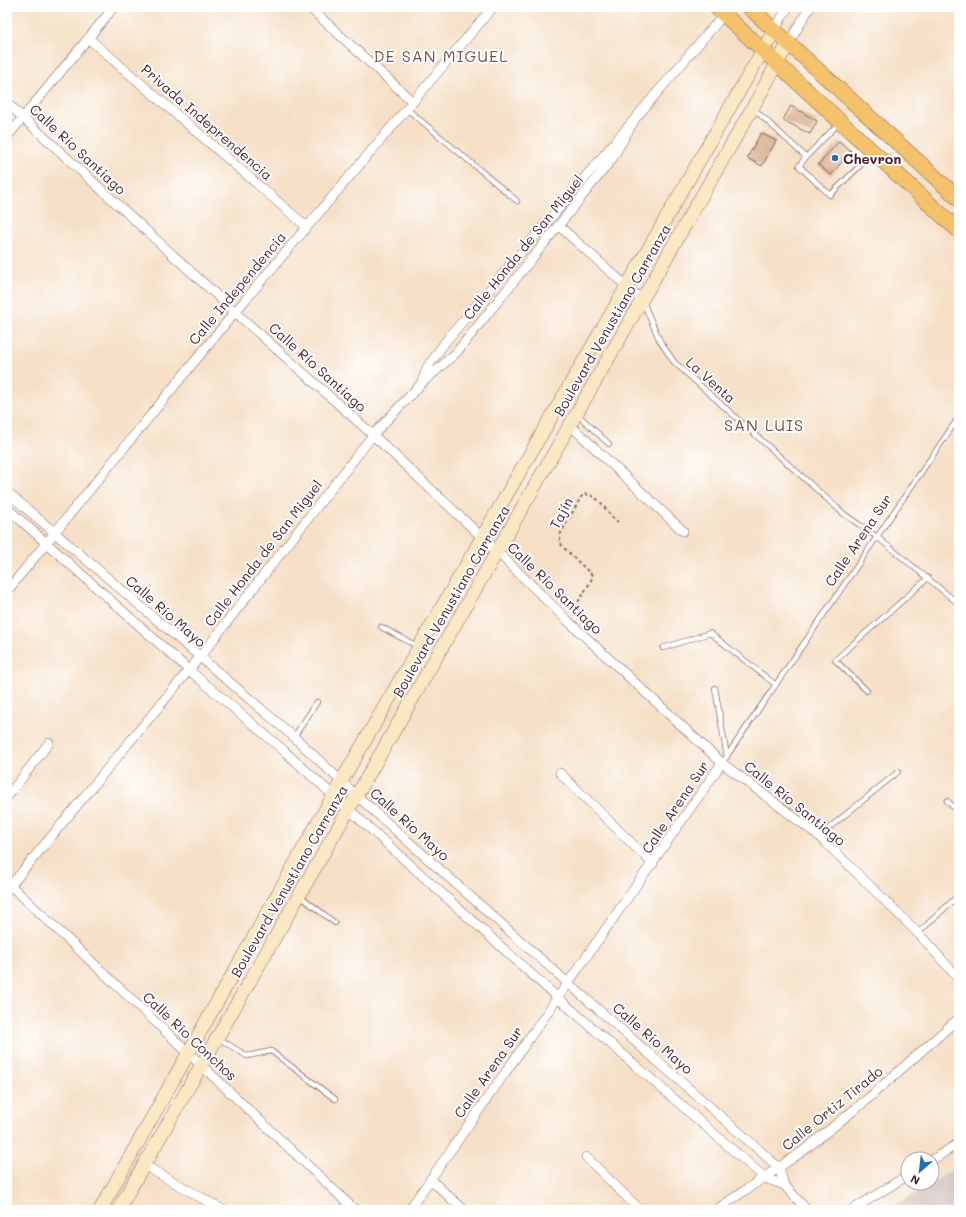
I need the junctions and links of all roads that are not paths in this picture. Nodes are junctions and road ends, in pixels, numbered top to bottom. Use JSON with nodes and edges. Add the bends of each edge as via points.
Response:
{"nodes":[{"id":1,"x":114,"y":7,"type":"edge"},
{"id":2,"x":309,"y":7,"type":"edge"},
{"id":3,"x":493,"y":7,"type":"edge"},
{"id":4,"x":749,"y":7,"type":"edge"},
{"id":5,"x":788,"y":7,"type":"edge"},
{"id":6,"x":810,"y":7,"type":"edge"},
{"id":7,"x":723,"y":9,"type":"edge"},
{"id":8,"x":774,"y":31,"type":"junction"},
{"id":9,"x":88,"y":38,"type":"junction"},
{"id":10,"x":788,"y":44,"type":"junction"},
{"id":11,"x":763,"y":51,"type":"junction"},
{"id":12,"x":777,"y":64,"type":"junction"},
{"id":13,"x":7,"y":103,"type":"edge"},
{"id":14,"x":410,"y":105,"type":"junction"},
{"id":15,"x":753,"y":107,"type":"junction"},
{"id":16,"x":23,"y":117,"type":"junction"},
{"id":17,"x":635,"y":118,"type":"junction"},
{"id":18,"x":840,"y":122,"type":"junction"},
{"id":19,"x":7,"y":137,"type":"edge"},
{"id":20,"x":873,"y":152,"type":"junction"},
{"id":21,"x":806,"y":158,"type":"junction"},
{"id":22,"x":959,"y":199,"type":"edge"},
{"id":23,"x":516,"y":201,"type":"dead end"},
{"id":24,"x":559,"y":226,"type":"junction"},
{"id":25,"x":307,"y":227,"type":"junction"},
{"id":26,"x":959,"y":231,"type":"edge"},
{"id":27,"x":626,"y":287,"type":"junction"},
{"id":28,"x":642,"y":300,"type":"junction"},
{"id":29,"x":235,"y":312,"type":"junction"},
{"id":30,"x":421,"y":384,"type":"junction"},
{"id":31,"x":577,"y":413,"type":"junction"},
{"id":32,"x":959,"y":417,"type":"edge"},
{"id":33,"x":570,"y":425,"type":"junction"},
{"id":34,"x":373,"y":435,"type":"junction"},
{"id":35,"x":609,"y":444,"type":"dead end"},
{"id":36,"x":7,"y":492,"type":"edge"},
{"id":37,"x":7,"y":508,"type":"edge"},
{"id":38,"x":683,"y":531,"type":"dead end"},
{"id":39,"x":54,"y":533,"type":"junction"},
{"id":40,"x":482,"y":537,"type":"junction"},
{"id":41,"x":877,"y":537,"type":"junction"},
{"id":42,"x":46,"y":542,"type":"junction"},
{"id":43,"x":498,"y":552,"type":"junction"},
{"id":44,"x":928,"y":578,"type":"junction"},
{"id":45,"x":7,"y":591,"type":"edge"},
{"id":46,"x":959,"y":604,"type":"edge"},
{"id":47,"x":381,"y":627,"type":"dead end"},
{"id":48,"x":418,"y":647,"type":"junction"},
{"id":49,"x":663,"y":648,"type":"dead end"},
{"id":50,"x":199,"y":658,"type":"junction"},
{"id":51,"x":189,"y":670,"type":"junction"},
{"id":52,"x":776,"y":685,"type":"junction"},
{"id":53,"x":715,"y":688,"type":"dead end"},
{"id":54,"x":867,"y":691,"type":"dead end"},
{"id":55,"x":317,"y":702,"type":"dead end"},
{"id":56,"x":294,"y":738,"type":"junction"},
{"id":57,"x":49,"y":743,"type":"dead end"},
{"id":58,"x":283,"y":750,"type":"junction"},
{"id":59,"x":725,"y":760,"type":"junction"},
{"id":60,"x":898,"y":772,"type":"dead end"},
{"id":61,"x":560,"y":773,"type":"dead end"},
{"id":62,"x":341,"y":781,"type":"junction"},
{"id":63,"x":333,"y":796,"type":"junction"},
{"id":64,"x":357,"y":796,"type":"junction"},
{"id":65,"x":7,"y":797,"type":"edge"},
{"id":66,"x":947,"y":801,"type":"dead end"},
{"id":67,"x":349,"y":810,"type":"junction"},
{"id":68,"x":959,"y":812,"type":"edge"},
{"id":69,"x":819,"y":836,"type":"junction"},
{"id":70,"x":653,"y":864,"type":"junction"},
{"id":71,"x":8,"y":886,"type":"edge"},
{"id":72,"x":959,"y":895,"type":"edge"},
{"id":73,"x":299,"y":896,"type":"junction"},
{"id":74,"x":335,"y":923,"type":"dead end"},
{"id":75,"x":918,"y":933,"type":"junction"},
{"id":76,"x":959,"y":979,"type":"edge"},
{"id":77,"x":568,"y":983,"type":"junction"},
{"id":78,"x":558,"y":998,"type":"junction"},
{"id":79,"x":959,"y":1018,"type":"edge"},
{"id":80,"x":217,"y":1037,"type":"junction"},
{"id":81,"x":187,"y":1053,"type":"junction"},
{"id":82,"x":200,"y":1065,"type":"junction"},
{"id":83,"x":335,"y":1099,"type":"dead end"},
{"id":84,"x":959,"y":1143,"type":"edge"},
{"id":85,"x":940,"y":1155,"type":"edge"},
{"id":86,"x":586,"y":1157,"type":"dead end"},
{"id":87,"x":144,"y":1165,"type":"junction"},
{"id":88,"x":779,"y":1168,"type":"junction"},
{"id":89,"x":765,"y":1178,"type":"junction"},
{"id":90,"x":430,"y":1179,"type":"junction"},
{"id":91,"x":900,"y":1180,"type":"edge"},
{"id":92,"x":784,"y":1185,"type":"junction"},
{"id":93,"x":100,"y":1210,"type":"edge"},
{"id":94,"x":118,"y":1210,"type":"edge"},
{"id":95,"x":223,"y":1210,"type":"edge"},
{"id":96,"x":355,"y":1210,"type":"edge"},
{"id":97,"x":409,"y":1210,"type":"edge"},
{"id":98,"x":464,"y":1210,"type":"edge"},
{"id":99,"x":640,"y":1210,"type":"edge"},
{"id":100,"x":716,"y":1210,"type":"edge"},
{"id":101,"x":807,"y":1210,"type":"edge"},
{"id":102,"x":852,"y":1210,"type":"edge"}],
"edges":[{"from":1,"to":9,"type":"street"},
{"from":2,"to":14,"type":"street"},
{"from":3,"to":14,"type":"street","name":"Calle Independencia"},
{"from":4,"to":8,"type":"main road"},
{"from":5,"to":8,"type":"street","name":"Boulevard Venustiano Carranza"},
{"from":6,"to":10,"type":"street","name":"Boulevard Venustiano Carranza"},
{"from":7,"to":11,"type":"main road"},
{"from":7,"to":17,"type":"street","name":"Calle Honda de San Miguel"},
{"from":8,"to":10,"type":"main road"},
{"from":8,"to":11,"type":"main road","name":"Boulevard Venustiano Carranza"},
{"from":9,"to":16,"type":"street"},
{"from":9,"to":25,"type":"street","name":"Privada Indeprendencia"},
{"from":10,"to":12,"type":"main road","name":"Boulevard Venustiano Carranza"},
{"from":10,"to":22,"type":"main road"},
{"from":11,"to":12,"type":"main road"},
{"from":11,"to":27,"type":"main road","name":"Boulevard Venustiano Carranza"},
{"from":12,"to":15,"type":"main road","name":"Boulevard Venustiano Carranza"},
{"from":12,"to":18,"type":"main road"},
{"from":13,"to":16,"type":"street","name":"Calle Río Santiago"},
{"from":14,"to":23,"type":"lane"},
{"from":14,"to":25,"type":"street","name":"Calle Independencia"},
{"from":15,"to":21,"type":"lane"},
{"from":15,"to":28,"type":"main road","name":"Boulevard Venustiano Carranza"},
{"from":16,"to":19,"type":"street"},
{"from":16,"to":29,"type":"street","name":"Calle Río Santiago"},
{"from":17,"to":24,"type":"street","name":"Calle Honda de San Miguel","via":[[612,159]]},
{"from":17,"to":30,"type":"street","name":"Calle Honda de San Miguel","via":[[445,342],[427,368]]},
{"from":18,"to":20,"type":"main road"},
{"from":18,"to":21,"type":"lane"},
{"from":20,"to":21,"type":"lane","via":[[830,195],[799,166]]},
{"from":20,"to":26,"type":"main road"},
{"from":24,"to":27,"type":"street"},
{"from":24,"to":30,"type":"street","name":"Calle Honda de San Miguel","via":[[456,353]]},
{"from":25,"to":29,"type":"street","name":"Calle Independencia"},
{"from":27,"to":28,"type":"street"},
{"from":27,"to":40,"type":"main road","name":"Boulevard Venustiano Carranza"},
{"from":28,"to":31,"type":"main road","name":"Boulevard Venustiano Carranza"},
{"from":28,"to":41,"type":"lane","name":"La Venta","via":[[660,341],[674,362],[844,514]]},
{"from":29,"to":34,"type":"street","name":"Calle Río Santiago"},
{"from":29,"to":39,"type":"street","name":"Calle Independencia"},
{"from":30,"to":34,"type":"street","name":"Calle Honda de San Miguel"},
{"from":31,"to":33,"type":"main road","name":"Boulevard Venustiano Carranza"},
{"from":31,"to":35,"type":"lane"},
{"from":32,"to":41,"type":"lane","name":"Calle Arena Sur"},
{"from":33,"to":38,"type":"street"},
{"from":33,"to":43,"type":"main road","name":"Boulevard Venustiano Carranza"},
{"from":34,"to":40,"type":"street","name":"Calle Río Santiago"},
{"from":34,"to":50,"type":"street","name":"Calle Honda de San Miguel"},
{"from":36,"to":39,"type":"street","name":"Calle Río Mayo"},
{"from":37,"to":42,"type":"street","name":"Calle Río Mayo"},
{"from":39,"to":42,"type":"street","name":"Calle Independencia"},
{"from":39,"to":50,"type":"street","name":"Calle Río Mayo"},
{"from":40,"to":43,"type":"street","name":"Calle Río Santiago"},
{"from":40,"to":48,"type":"main road","name":"Boulevard Venustiano Carranza"},
{"from":41,"to":44,"type":"lane","name":"La Venta"},
{"from":41,"to":52,"type":"lane","name":"Calle Arena Sur"},
{"from":42,"to":45,"type":"street","name":"Calle Independencia"},
{"from":42,"to":51,"type":"street","name":"Calle Río Mayo"},
{"from":43,"to":59,"type":"street","name":"Calle Río Santiago","via":[[567,620]]},
{"from":43,"to":64,"type":"main road","name":"Boulevard Venustiano Carranza"},
{"from":44,"to":46,"type":"lane","name":"La Venta"},
{"from":44,"to":54,"type":"lane","via":[[835,660]]},
{"from":47,"to":48,"type":"lane"},
{"from":48,"to":62,"type":"main road","name":"Boulevard Venustiano Carranza"},
{"from":49,"to":52,"type":"lane","via":[[710,632]]},
{"from":50,"to":51,"type":"street","name":"Calle Honda de San Miguel"},
{"from":50,"to":56,"type":"street","name":"Calle Río Mayo"},
{"from":51,"to":58,"type":"street","name":"Calle Río Mayo"},
{"from":51,"to":71,"type":"street","name":"Calle Honda de San Miguel"},
{"from":52,"to":59,"type":"lane","name":"Calle Arena Sur"},
{"from":53,"to":59,"type":"lane"},
{"from":55,"to":56,"type":"lane"},
{"from":56,"to":58,"type":"street"},
{"from":56,"to":62,"type":"street","name":"Calle Río Mayo"},
{"from":57,"to":65,"type":"street"},
{"from":58,"to":63,"type":"street","name":"Calle Río Mayo"},
{"from":59,"to":69,"type":"street","name":"Calle Río Santiago"},
{"from":59,"to":70,"type":"street","name":"Calle Arena Sur"},
{"from":60,"to":69,"type":"lane"},
{"from":61,"to":70,"type":"street"},
{"from":62,"to":63,"type":"main road","name":"Boulevard Venustiano Carranza"},
{"from":62,"to":64,"type":"street","name":"Calle Río Mayo"},
{"from":63,"to":67,"type":"street","name":"Calle Río Mayo"},
{"from":63,"to":81,"type":"main road","name":"Boulevard Venustiano Carranza"},
{"from":64,"to":67,"type":"main road","name":"Boulevard Venustiano Carranza"},
{"from":64,"to":77,"type":"street","name":"Calle Río Mayo"},
{"from":66,"to":68,"type":"lane"},
{"from":67,"to":73,"type":"main road","name":"Boulevard Venustiano Carranza"},
{"from":67,"to":78,"type":"street","name":"Calle Río Mayo"},
{"from":69,"to":75,"type":"street","name":"Calle Río Santiago"},
{"from":70,"to":77,"type":"street","name":"Calle Arena Sur"},
{"from":71,"to":81,"type":"street","name":"Calle Río Conchos"},
{"from":72,"to":75,"type":"lane"},
{"from":73,"to":74,"type":"lane"},
{"from":73,"to":80,"type":"main road","name":"Boulevard Venustiano Carranza"},
{"from":75,"to":76,"type":"street","name":"Calle Río Santiago"},
{"from":77,"to":78,"type":"street","name":"Calle Arena Sur"},
{"from":77,"to":88,"type":"street","name":"Calle Río Mayo"},
{"from":78,"to":89,"type":"street","name":"Calle Río Mayo"},
{"from":78,"to":90,"type":"street","name":"Calle Arena Sur"},
{"from":79,"to":88,"type":"street","name":"Calle Ortiz Tirado","via":[[864,1102]]},
{"from":80,"to":82,"type":"main road","name":"Boulevard Venustiano Carranza"},
{"from":80,"to":83,"type":"lane","via":[[247,1056],[271,1051]]},
{"from":81,"to":82,"type":"street","name":"Calle Río Conchos"},
{"from":81,"to":93,"type":"main road","name":"Boulevard Venustiano Carranza"},
{"from":82,"to":87,"type":"main road","name":"Boulevard Venustiano Carranza"},
{"from":82,"to":96,"type":"street","name":"Calle Río Conchos"},
{"from":84,"to":85,"type":"street"},
{"from":86,"to":99,"type":"street"},
{"from":87,"to":94,"type":"main road","name":"Boulevard Venustiano Carranza"},
{"from":87,"to":95,"type":"street"},
{"from":88,"to":89,"type":"street","name":"Calle Ortiz Tirado"},
{"from":88,"to":92,"type":"street","name":"Calle Río Mayo"},
{"from":89,"to":92,"type":"street","name":"Calle Río Mayo"},
{"from":89,"to":100,"type":"street","name":"Calle Ortiz Tirado"},
{"from":90,"to":97,"type":"street","name":"Calle Arena Sur"},
{"from":90,"to":98,"type":"street"},
{"from":91,"to":102,"type":"street"},
{"from":92,"to":101,"type":"street","name":"Calle Río Mayo"}]}
